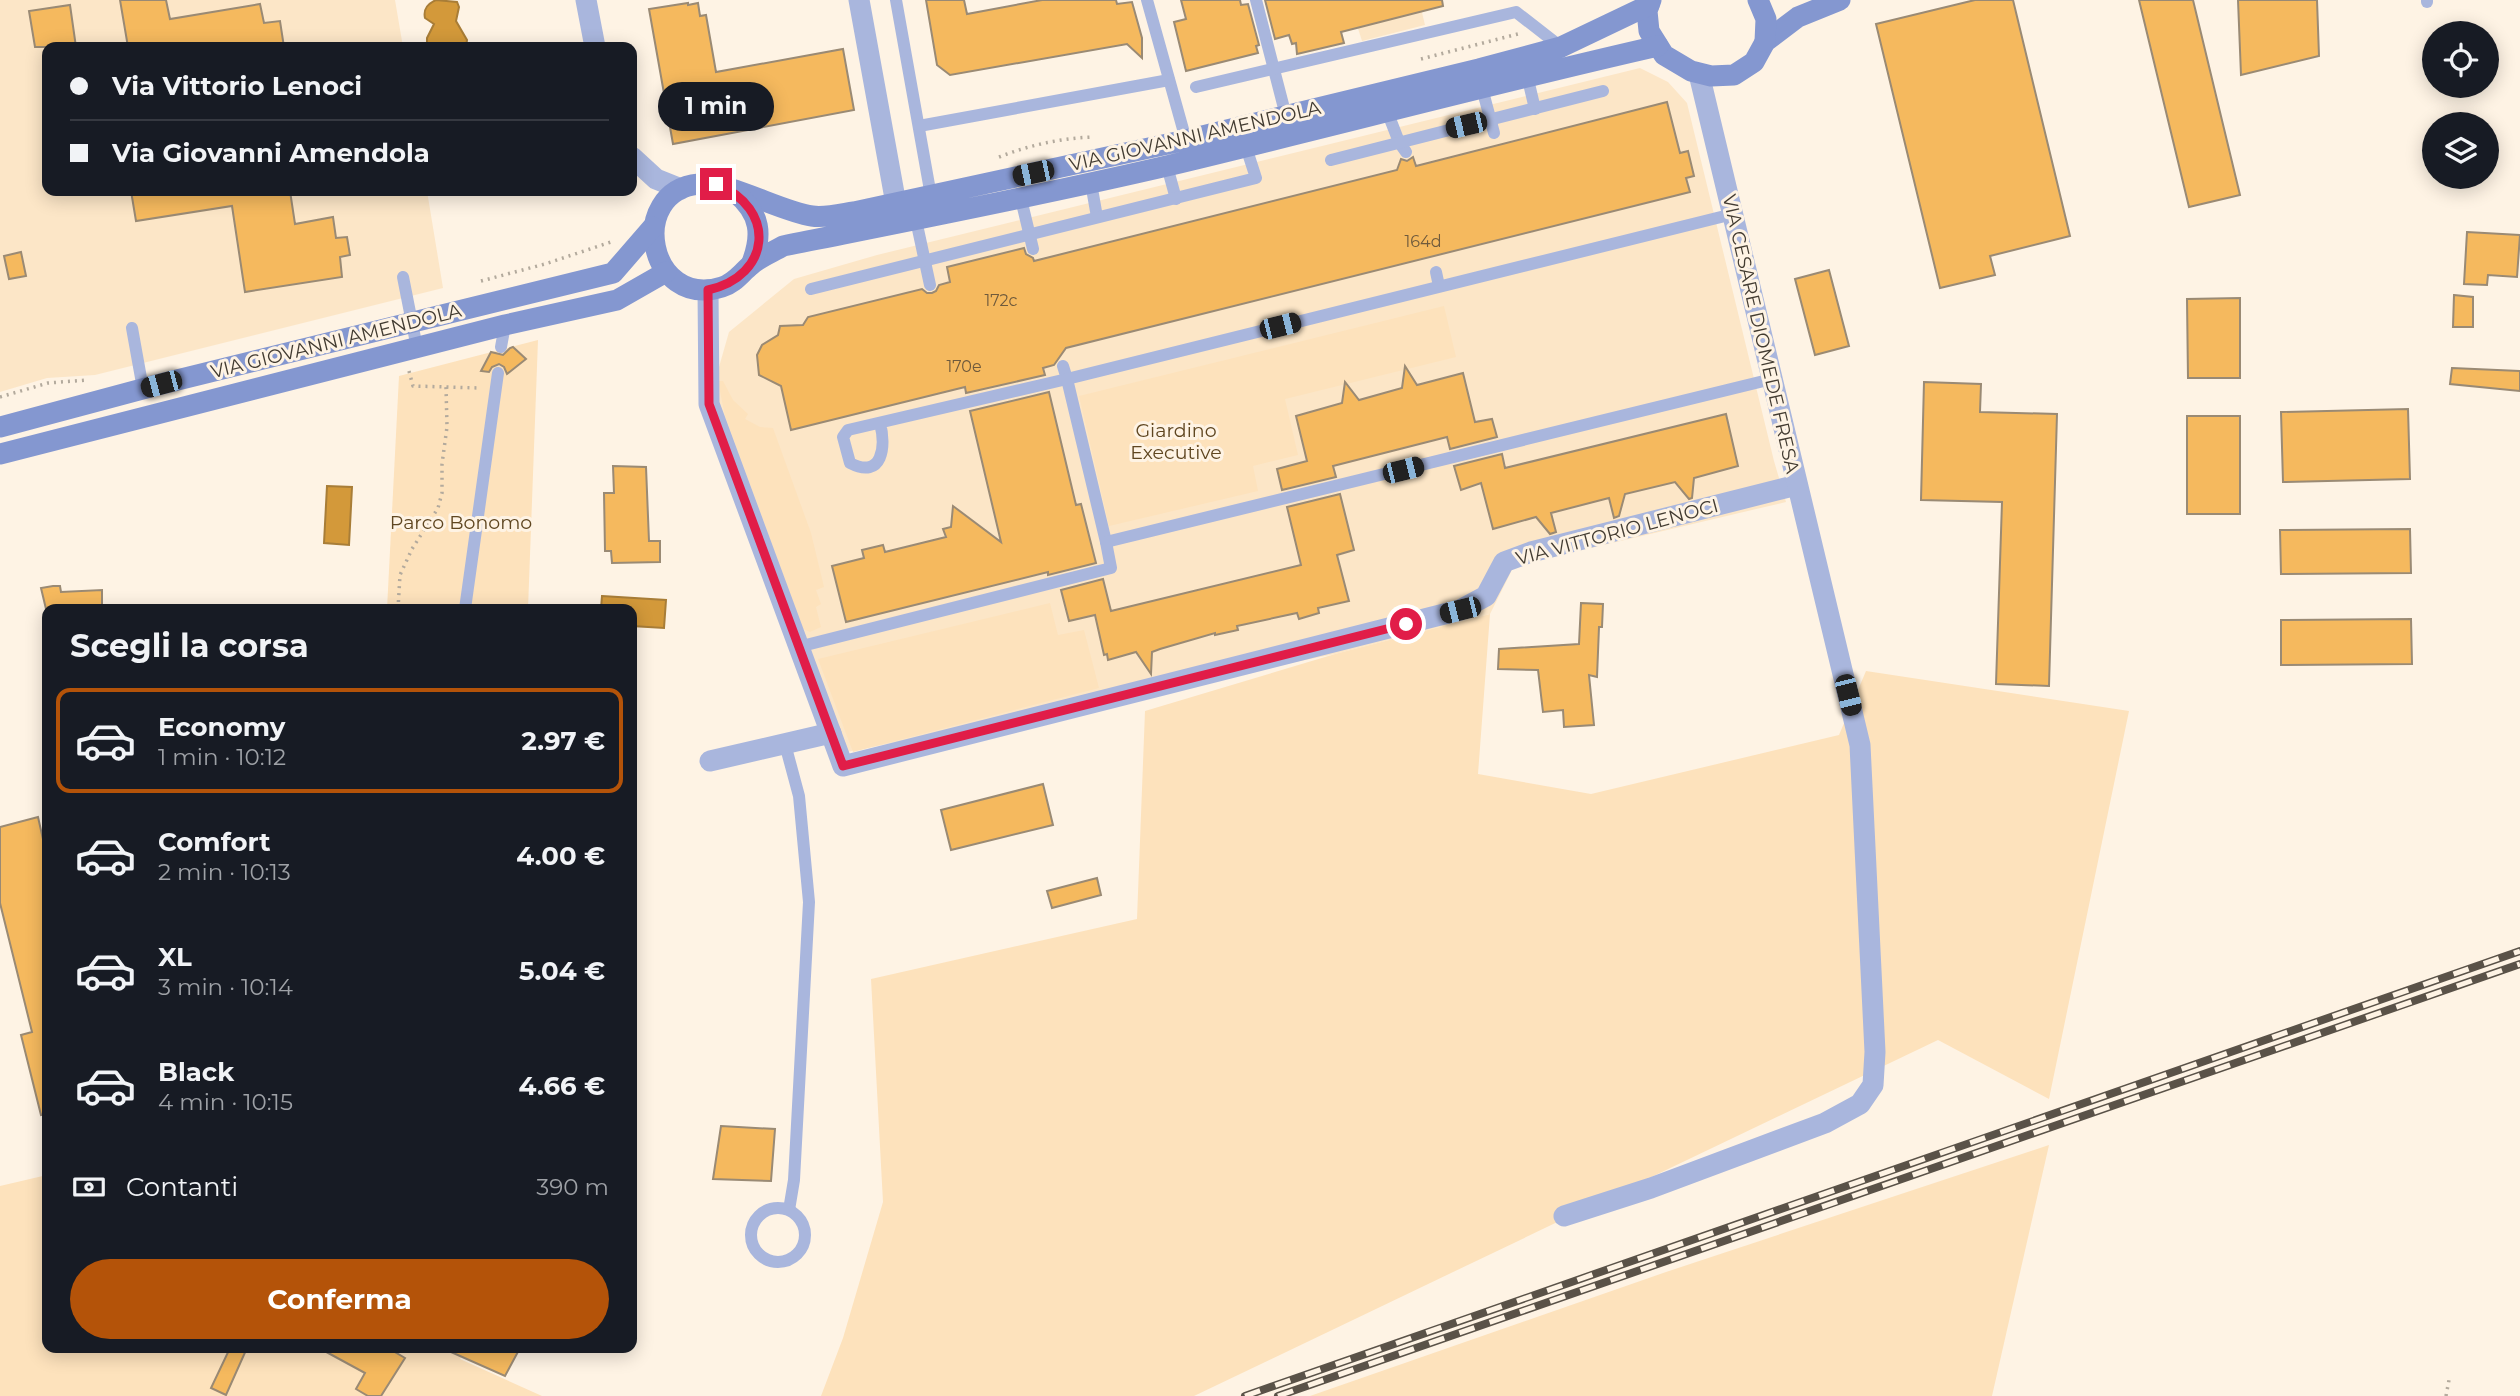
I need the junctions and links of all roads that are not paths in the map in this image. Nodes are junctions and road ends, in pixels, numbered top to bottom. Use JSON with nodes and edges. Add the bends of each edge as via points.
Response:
{"nodes":[{"id":1,"x":586,"y":0,"type":"edge"},
{"id":2,"x":859,"y":0,"type":"edge"},
{"id":3,"x":896,"y":0,"type":"edge"},
{"id":4,"x":1147,"y":0,"type":"edge"},
{"id":5,"x":1255,"y":0,"type":"edge"},
{"id":6,"x":1758,"y":0,"type":"edge"},
{"id":7,"x":1840,"y":0,"type":"edge"},
{"id":8,"x":1650,"y":3,"type":"edge"},
{"id":9,"x":594,"y":42,"type":"edge"},
{"id":10,"x":1765,"y":42,"type":"junction"},
{"id":11,"x":1658,"y":46,"type":"junction"},
{"id":12,"x":1562,"y":47,"type":"junction"},
{"id":13,"x":1275,"y":69,"type":"junction"},
{"id":14,"x":1699,"y":74,"type":"junction"},
{"id":15,"x":1527,"y":75,"type":"junction"},
{"id":16,"x":1169,"y":80,"type":"junction"},
{"id":17,"x":1196,"y":87,"type":"dead end"},
{"id":18,"x":1482,"y":88,"type":"junction"},
{"id":19,"x":1603,"y":91,"type":"dead end"},
{"id":20,"x":1535,"y":109,"type":"junction"},
{"id":21,"x":1387,"y":111,"type":"junction"},
{"id":22,"x":1286,"y":116,"type":"junction"},
{"id":23,"x":1490,"y":120,"type":"junction"},
{"id":24,"x":919,"y":126,"type":"junction"},
{"id":25,"x":1494,"y":133,"type":"dead end"},
{"id":26,"x":1186,"y":140,"type":"junction"},
{"id":27,"x":1246,"y":147,"type":"junction"},
{"id":28,"x":1403,"y":147,"type":"junction"},
{"id":29,"x":1331,"y":160,"type":"dead end"},
{"id":30,"x":637,"y":162,"type":"edge"},
{"id":31,"x":1167,"y":166,"type":"junction"},
{"id":32,"x":1091,"y":183,"type":"junction"},
{"id":33,"x":681,"y":189,"type":"junction"},
{"id":34,"x":733,"y":191,"type":"junction"},
{"id":35,"x":931,"y":196,"type":"junction"},
{"id":36,"x":1176,"y":198,"type":"junction"},
{"id":37,"x":1021,"y":199,"type":"junction"},
{"id":38,"x":896,"y":204,"type":"junction"},
{"id":39,"x":1733,"y":214,"type":"junction"},
{"id":40,"x":1097,"y":217,"type":"junction"},
{"id":41,"x":916,"y":220,"type":"junction"},
{"id":42,"x":653,"y":227,"type":"junction"},
{"id":43,"x":1030,"y":234,"type":"junction"},
{"id":44,"x":1033,"y":249,"type":"dead end"},
{"id":45,"x":924,"y":261,"type":"junction"},
{"id":46,"x":751,"y":265,"type":"junction"},
{"id":47,"x":666,"y":272,"type":"junction"},
{"id":48,"x":1436,"y":272,"type":"dead end"},
{"id":49,"x":403,"y":276,"type":"dead end"},
{"id":50,"x":930,"y":285,"type":"dead end"},
{"id":51,"x":1439,"y":286,"type":"junction"},
{"id":52,"x":811,"y":289,"type":"dead end"},
{"id":53,"x":708,"y":290,"type":"junction"},
{"id":54,"x":412,"y":323,"type":"junction"},
{"id":55,"x":505,"y":325,"type":"junction"},
{"id":56,"x":132,"y":328,"type":"dead end"},
{"id":57,"x":501,"y":347,"type":"dead end"},
{"id":58,"x":417,"y":348,"type":"junction"},
{"id":59,"x":1063,"y":366,"type":"dead end"},
{"id":60,"x":498,"y":373,"type":"dead end"},
{"id":61,"x":1067,"y":379,"type":"junction"},
{"id":62,"x":1772,"y":379,"type":"junction"},
{"id":63,"x":143,"y":389,"type":"junction"},
{"id":64,"x":880,"y":423,"type":"dead end"},
{"id":65,"x":0,"y":427,"type":"edge"},
{"id":66,"x":0,"y":454,"type":"edge"},
{"id":67,"x":1797,"y":485,"type":"junction"},
{"id":68,"x":1106,"y":541,"type":"junction"},
{"id":69,"x":467,"y":604,"type":"edge"},
{"id":70,"x":798,"y":647,"type":"junction"},
{"id":71,"x":831,"y":733,"type":"junction"},
{"id":72,"x":785,"y":744,"type":"junction"},
{"id":73,"x":710,"y":761,"type":"dead end"},
{"id":74,"x":789,"y":1210,"type":"junction"},
{"id":75,"x":1564,"y":1216,"type":"dead end"}],
"edges":[{"from":1,"to":9,"type":"street"},
{"from":2,"to":38,"type":"street"},
{"from":3,"to":24,"type":"lane"},
{"from":4,"to":16,"type":"lane"},
{"from":5,"to":13,"type":"lane"},
{"from":6,"to":10,"type":"main road","via":[[1766,19]]},
{"from":7,"to":10,"type":"main road","via":[[1798,18]]},
{"from":8,"to":11,"type":"main road","name":"VIA GIOVANNI AMENDOLA","via":[[1649,31]]},
{"from":8,"to":12,"type":"main road","name":"VIA GIOVANNI AMENDOLA"},
{"from":10,"to":14,"type":"main road","via":[[1754,62],[1734,75]]},
{"from":11,"to":14,"type":"main road","via":[[1664,55]]},
{"from":11,"to":15,"type":"main road","name":"VIA GIOVANNI AMENDOLA"},
{"from":12,"to":13,"type":"lane","via":[[1516,12]]},
{"from":12,"to":22,"type":"main road","name":"VIA GIOVANNI AMENDOLA"},
{"from":13,"to":17,"type":"lane"},
{"from":13,"to":22,"type":"lane"},
{"from":14,"to":39,"type":"street","name":"VIA CESARE DIOMEDE FRESA"},
{"from":15,"to":18,"type":"main road","name":"VIA GIOVANNI AMENDOLA"},
{"from":15,"to":20,"type":"lane"},
{"from":16,"to":24,"type":"lane"},
{"from":16,"to":26,"type":"lane"},
{"from":18,"to":21,"type":"main road","name":"VIA GIOVANNI AMENDOLA"},
{"from":18,"to":23,"type":"lane"},
{"from":19,"to":20,"type":"lane"},
{"from":20,"to":23,"type":"lane"},
{"from":21,"to":27,"type":"main road","name":"VIA GIOVANNI AMENDOLA"},
{"from":21,"to":28,"type":"lane"},
{"from":22,"to":26,"type":"main road","name":"VIA GIOVANNI AMENDOLA"},
{"from":23,"to":25,"type":"lane"},
{"from":23,"to":28,"type":"lane"},
{"from":24,"to":35,"type":"lane"},
{"from":26,"to":35,"type":"main road","name":"VIA GIOVANNI AMENDOLA"},
{"from":27,"to":31,"type":"main road","name":"VIA GIOVANNI AMENDOLA"},
{"from":27,"to":36,"type":"lane","via":[[1256,178]]},
{"from":28,"to":29,"type":"lane"},
{"from":30,"to":33,"type":"street","via":[[656,179]]},
{"from":31,"to":32,"type":"main road","name":"VIA GIOVANNI AMENDOLA"},
{"from":31,"to":36,"type":"lane"},
{"from":32,"to":37,"type":"main road","name":"VIA GIOVANNI AMENDOLA"},
{"from":32,"to":40,"type":"lane"},
{"from":33,"to":34,"type":"main road","name":"VIA GIOVANNI AMENDOLA","via":[[716,184]]},
{"from":33,"to":42,"type":"main road","name":"VIA GIOVANNI AMENDOLA","via":[[659,211]]},
{"from":34,"to":38,"type":"main road","name":"VIA GIOVANNI AMENDOLA","via":[[814,217]]},
{"from":34,"to":46,"type":"main road","via":[[746,201],[759,231]]},
{"from":35,"to":38,"type":"main road","name":"VIA GIOVANNI AMENDOLA"},
{"from":36,"to":40,"type":"lane"},
{"from":37,"to":41,"type":"main road","name":"VIA GIOVANNI AMENDOLA"},
{"from":37,"to":43,"type":"lane"},
{"from":39,"to":51,"type":"lane","via":[[1525,260]]},
{"from":39,"to":62,"type":"street","name":"VIA CESARE DIOMEDE FRESA"},
{"from":40,"to":43,"type":"lane"},
{"from":41,"to":45,"type":"lane"},
{"from":41,"to":46,"type":"main road","name":"VIA GIOVANNI AMENDOLA","via":[[783,246]]},
{"from":42,"to":47,"type":"main road","via":[[657,258]]},
{"from":42,"to":54,"type":"main road","name":"VIA GIOVANNI AMENDOLA","via":[[613,274]]},
{"from":43,"to":44,"type":"lane"},
{"from":43,"to":45,"type":"lane"},
{"from":45,"to":50,"type":"lane"},
{"from":45,"to":52,"type":"lane"},
{"from":46,"to":53,"type":"main road","name":"VIA GIOVANNI AMENDOLA","via":[[724,287]]},
{"from":47,"to":53,"type":"main road","via":[[685,285]]},
{"from":47,"to":55,"type":"main road","name":"VIA GIOVANNI AMENDOLA","via":[[617,300]]},
{"from":48,"to":51,"type":"lane"},
{"from":49,"to":54,"type":"lane"},
{"from":51,"to":61,"type":"lane"},
{"from":53,"to":70,"type":"street","name":"VIA VITTORIO LENOCI","via":[[709,404]]},
{"from":54,"to":58,"type":"lane"},
{"from":54,"to":63,"type":"main road","name":"VIA GIOVANNI AMENDOLA"},
{"from":55,"to":57,"type":"lane"},
{"from":55,"to":58,"type":"main road","name":"VIA GIOVANNI AMENDOLA"},
{"from":56,"to":63,"type":"lane"},
{"from":58,"to":66,"type":"main road","name":"VIA GIOVANNI AMENDOLA"},
{"from":59,"to":61,"type":"lane"},
{"from":60,"to":69,"type":"lane"},
{"from":61,"to":64,"type":"lane","via":[[958,398]]},
{"from":61,"to":68,"type":"lane"},
{"from":62,"to":67,"type":"street","name":"VIA CESARE DIOMEDE FRESA"},
{"from":62,"to":68,"type":"lane"},
{"from":63,"to":65,"type":"main road","name":"VIA GIOVANNI AMENDOLA"},
{"from":67,"to":71,"type":"street","name":"VIA VITTORIO LENOCI","via":[[1504,562],[1486,596],[1460,610],[843,766]]},
{"from":67,"to":75,"type":"street","name":"VIA CESARE DIOMEDE FRESA","via":[[1860,745],[1875,1052],[1872,1085],[1860,1104],[1825,1123]]},
{"from":68,"to":70,"type":"lane","via":[[1111,568]]},
{"from":70,"to":71,"type":"street","name":"VIA VITTORIO LENOCI"},
{"from":71,"to":72,"type":"street"},
{"from":72,"to":73,"type":"street"},
{"from":72,"to":74,"type":"lane","via":[[799,796],[809,902]]},
{"from":74,"to":74,"type":"lane","via":[[802,1222],[802,1249],[788,1261],[770,1262],[752,1244],[752,1226],[771,1209]]}]}
